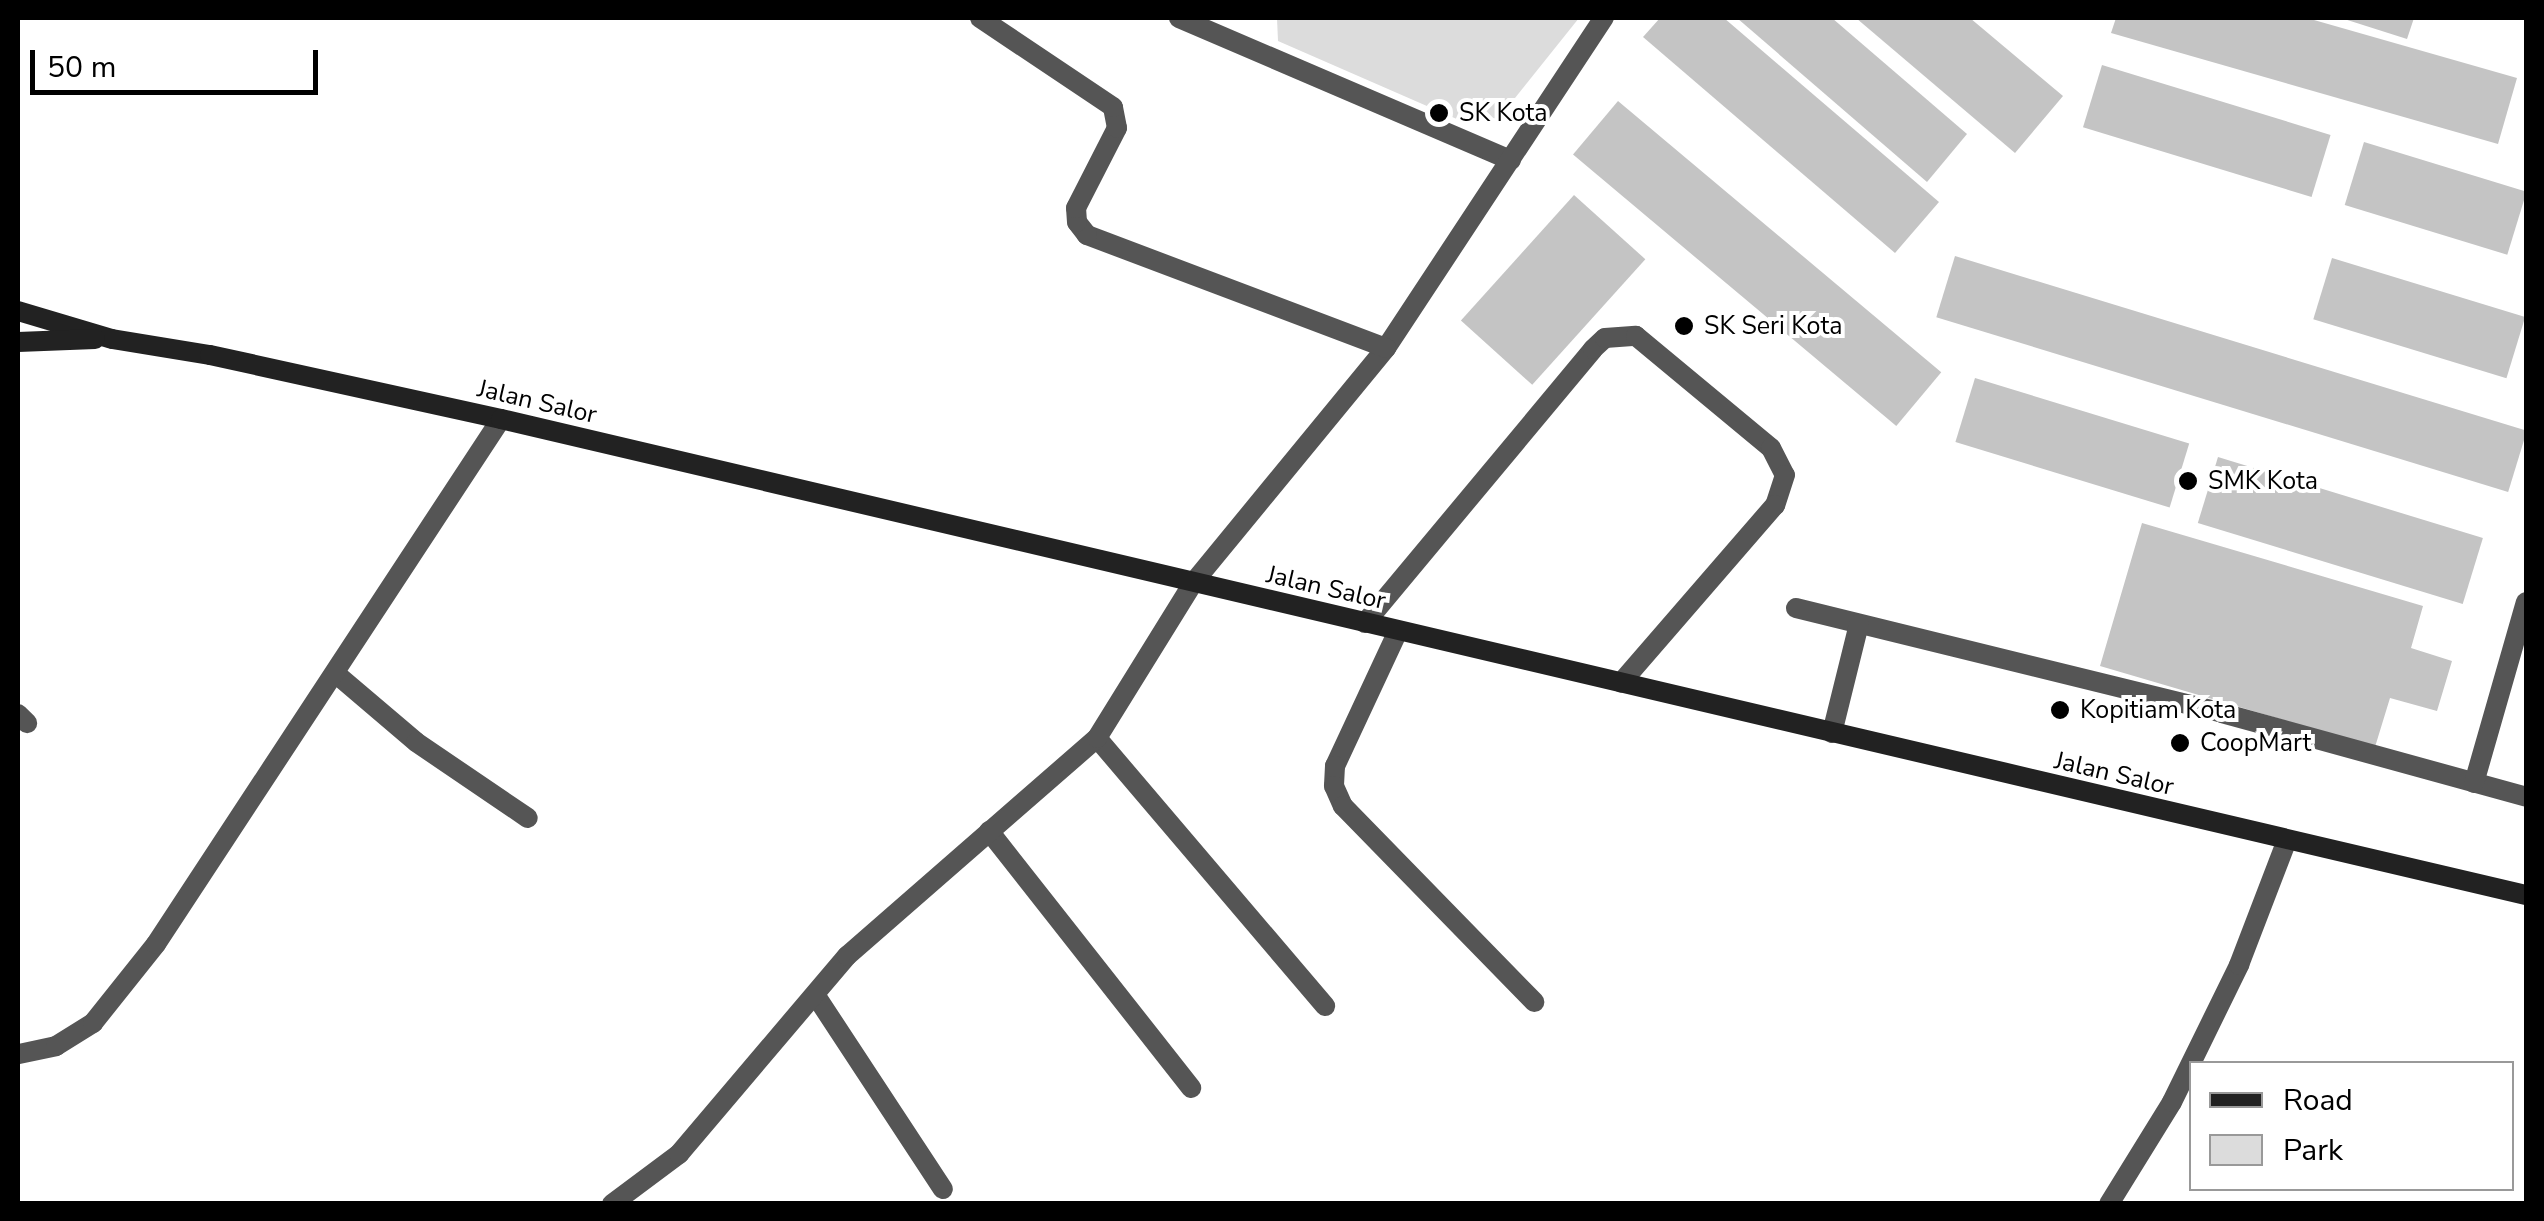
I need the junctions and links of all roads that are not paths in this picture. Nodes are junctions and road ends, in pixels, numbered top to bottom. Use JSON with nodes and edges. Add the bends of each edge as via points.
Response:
{"nodes":[{"id":1,"x":980,"y":18,"type":"edge"},
{"id":2,"x":1179,"y":18,"type":"edge"},
{"id":3,"x":1604,"y":18,"type":"edge"},
{"id":4,"x":1510,"y":160,"type":"junction"},
{"id":5,"x":18,"y":311,"type":"edge"},
{"id":6,"x":112,"y":339,"type":"junction"},
{"id":7,"x":18,"y":342,"type":"edge"},
{"id":8,"x":1386,"y":348,"type":"junction"},
{"id":9,"x":501,"y":419,"type":"junction"},
{"id":10,"x":1193,"y":583,"type":"junction"},
{"id":11,"x":2526,"y":602,"type":"edge"},
{"id":12,"x":1796,"y":608,"type":"dead end"},
{"id":13,"x":1365,"y":623,"type":"junction"},
{"id":14,"x":1859,"y":624,"type":"junction"},
{"id":15,"x":1398,"y":631,"type":"junction"},
{"id":16,"x":334,"y":673,"type":"junction"},
{"id":17,"x":1621,"y":683,"type":"junction"},
{"id":18,"x":1832,"y":733,"type":"junction"},
{"id":19,"x":1098,"y":738,"type":"junction"},
{"id":20,"x":2474,"y":782,"type":"junction"},
{"id":21,"x":2526,"y":797,"type":"edge"},
{"id":22,"x":528,"y":818,"type":"dead end"},
{"id":23,"x":989,"y":830,"type":"junction"},
{"id":24,"x":2287,"y":840,"type":"junction"},
{"id":25,"x":2526,"y":895,"type":"edge"},
{"id":26,"x":816,"y":996,"type":"junction"},
{"id":27,"x":1534,"y":1002,"type":"dead end"},
{"id":28,"x":1325,"y":1006,"type":"dead end"},
{"id":29,"x":20,"y":1054,"type":"edge"},
{"id":30,"x":2192,"y":1061,"type":"edge"},
{"id":31,"x":2189,"y":1066,"type":"edge"},
{"id":32,"x":1191,"y":1088,"type":"dead end"},
{"id":33,"x":943,"y":1189,"type":"dead end"},
{"id":34,"x":612,"y":1204,"type":"edge"},
{"id":35,"x":2109,"y":1204,"type":"edge"}],
"edges":[{"from":1,"to":8,"type":"street","via":[[1113,107],[1116,128],[1076,208],[1086,235]]},
{"from":2,"to":4,"type":"street"},
{"from":3,"to":4,"type":"street"},
{"from":4,"to":8,"type":"street"},
{"from":5,"to":6,"type":"main road","name":"Jalan Salor"},
{"from":6,"to":7,"type":"main road","name":"Jalan Salor"},
{"from":6,"to":9,"type":"main road","name":"Jalan Salor"},
{"from":8,"to":10,"type":"street"},
{"from":9,"to":10,"type":"main road","name":"Jalan Salor"},
{"from":9,"to":16,"type":"street"},
{"from":10,"to":13,"type":"main road","name":"Jalan Salor"},
{"from":10,"to":19,"type":"street"},
{"from":11,"to":20,"type":"street"},
{"from":12,"to":14,"type":"street"},
{"from":13,"to":15,"type":"main road","name":"Jalan Salor"},
{"from":13,"to":17,"type":"street","via":[[1593,348],[1605,338],[1636,336],[1771,448],[1785,476],[1776,505]]},
{"from":14,"to":18,"type":"street"},
{"from":14,"to":20,"type":"street"},
{"from":15,"to":17,"type":"main road","name":"Jalan Salor"},
{"from":15,"to":27,"type":"street","via":[[1334,766],[1334,786],[1343,806]]},
{"from":16,"to":22,"type":"street","via":[[416,742]]},
{"from":16,"to":29,"type":"street","via":[[165,930],[93,1023],[56,1046]]},
{"from":17,"to":18,"type":"main road","name":"Jalan Salor"},
{"from":18,"to":24,"type":"main road","name":"Jalan Salor"},
{"from":19,"to":23,"type":"street"},
{"from":19,"to":28,"type":"street"},
{"from":20,"to":21,"type":"street"},
{"from":23,"to":26,"type":"street","via":[[847,956]]},
{"from":23,"to":32,"type":"street"},
{"from":24,"to":25,"type":"main road","name":"Jalan Salor"},
{"from":24,"to":30,"type":"street"},
{"from":26,"to":33,"type":"street"},
{"from":26,"to":34,"type":"street","via":[[679,1154]]},
{"from":31,"to":35,"type":"street"}]}
